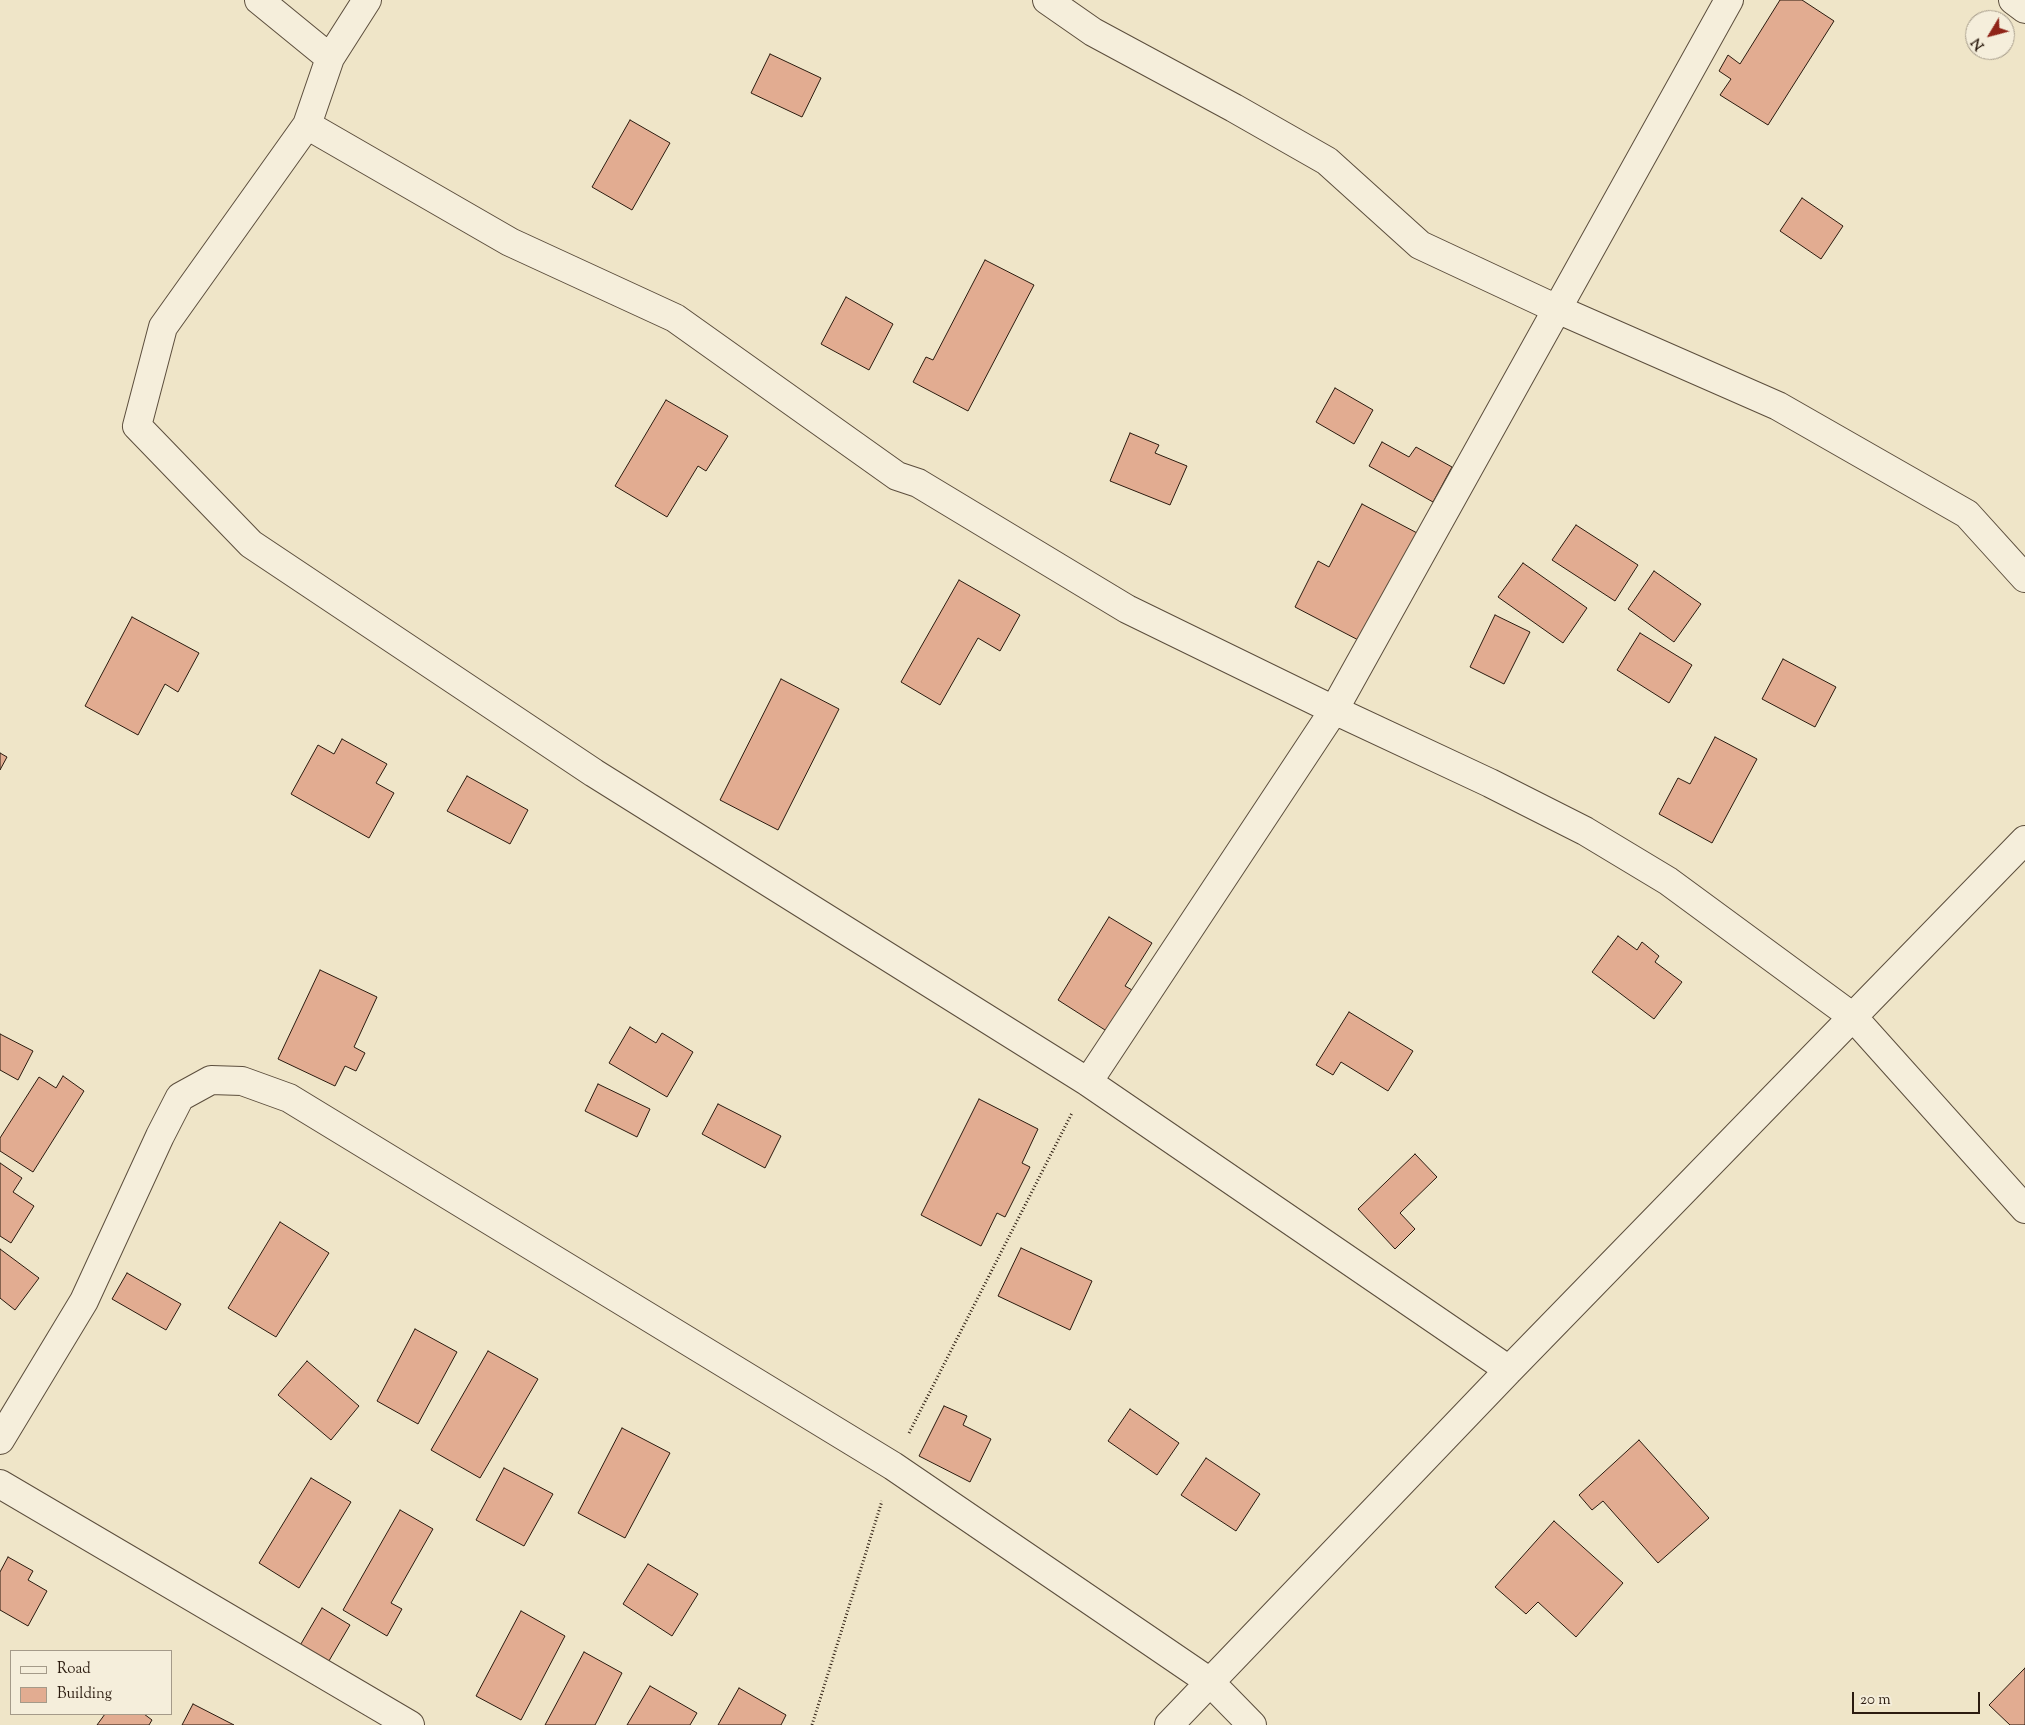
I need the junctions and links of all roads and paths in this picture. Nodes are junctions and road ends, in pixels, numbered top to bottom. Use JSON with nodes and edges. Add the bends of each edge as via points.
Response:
{"nodes":[{"id":1,"x":259,"y":0,"type":"edge"},
{"id":2,"x":367,"y":0,"type":"edge"},
{"id":3,"x":1047,"y":0,"type":"edge"},
{"id":4,"x":1729,"y":0,"type":"edge"},
{"id":5,"x":2013,"y":0,"type":"edge"},
{"id":6,"x":2025,"y":9,"type":"edge"},
{"id":7,"x":330,"y":58,"type":"junction"},
{"id":8,"x":307,"y":125,"type":"junction"},
{"id":9,"x":1557,"y":309,"type":"junction"},
{"id":10,"x":2025,"y":578,"type":"edge"},
{"id":11,"x":1334,"y":710,"type":"junction"},
{"id":12,"x":2025,"y":840,"type":"edge"},
{"id":13,"x":1853,"y":1017,"type":"junction"},
{"id":14,"x":1088,"y":1082,"type":"junction"},
{"id":15,"x":2025,"y":1209,"type":"edge"},
{"id":16,"x":1509,"y":1370,"type":"junction"},
{"id":17,"x":0,"y":1440,"type":"edge"},
{"id":18,"x":892,"y":1466,"type":"junction"},
{"id":19,"x":0,"y":1484,"type":"edge"},
{"id":20,"x":1210,"y":1682,"type":"junction"},
{"id":21,"x":410,"y":1725,"type":"edge"},
{"id":22,"x":812,"y":1725,"type":"edge"},
{"id":23,"x":1169,"y":1725,"type":"edge"},
{"id":24,"x":1252,"y":1725,"type":"edge"}],
"edges":[{"from":1,"to":7,"type":"street"},
{"from":2,"to":7,"type":"street"},
{"from":3,"to":9,"type":"street","via":[[1093,32],[1326,161],[1420,244]]},
{"from":4,"to":9,"type":"street"},
{"from":5,"to":6,"type":"street"},
{"from":7,"to":8,"type":"street"},
{"from":8,"to":11,"type":"street","via":[[510,242],[675,318],[897,476],[918,483],[1127,609]]},
{"from":8,"to":14,"type":"street","via":[[163,327],[137,426],[251,544],[594,774]]},
{"from":9,"to":10,"type":"street","via":[[1778,406],[1967,514]]},
{"from":9,"to":11,"type":"street"},
{"from":11,"to":13,"type":"street","via":[[1585,831],[1668,881]]},
{"from":11,"to":14,"type":"street"},
{"from":12,"to":13,"type":"street"},
{"from":13,"to":15,"type":"street"},
{"from":13,"to":16,"type":"street"},
{"from":14,"to":16,"type":"street"},
{"from":14,"to":18,"type":"path"},
{"from":16,"to":20,"type":"street"},
{"from":17,"to":18,"type":"street","via":[[84,1302],[180,1097],[211,1080],[242,1081],[289,1098]]},
{"from":18,"to":20,"type":"street"},
{"from":18,"to":22,"type":"path"},
{"from":19,"to":21,"type":"street"},
{"from":20,"to":23,"type":"street"},
{"from":20,"to":24,"type":"street"}]}
